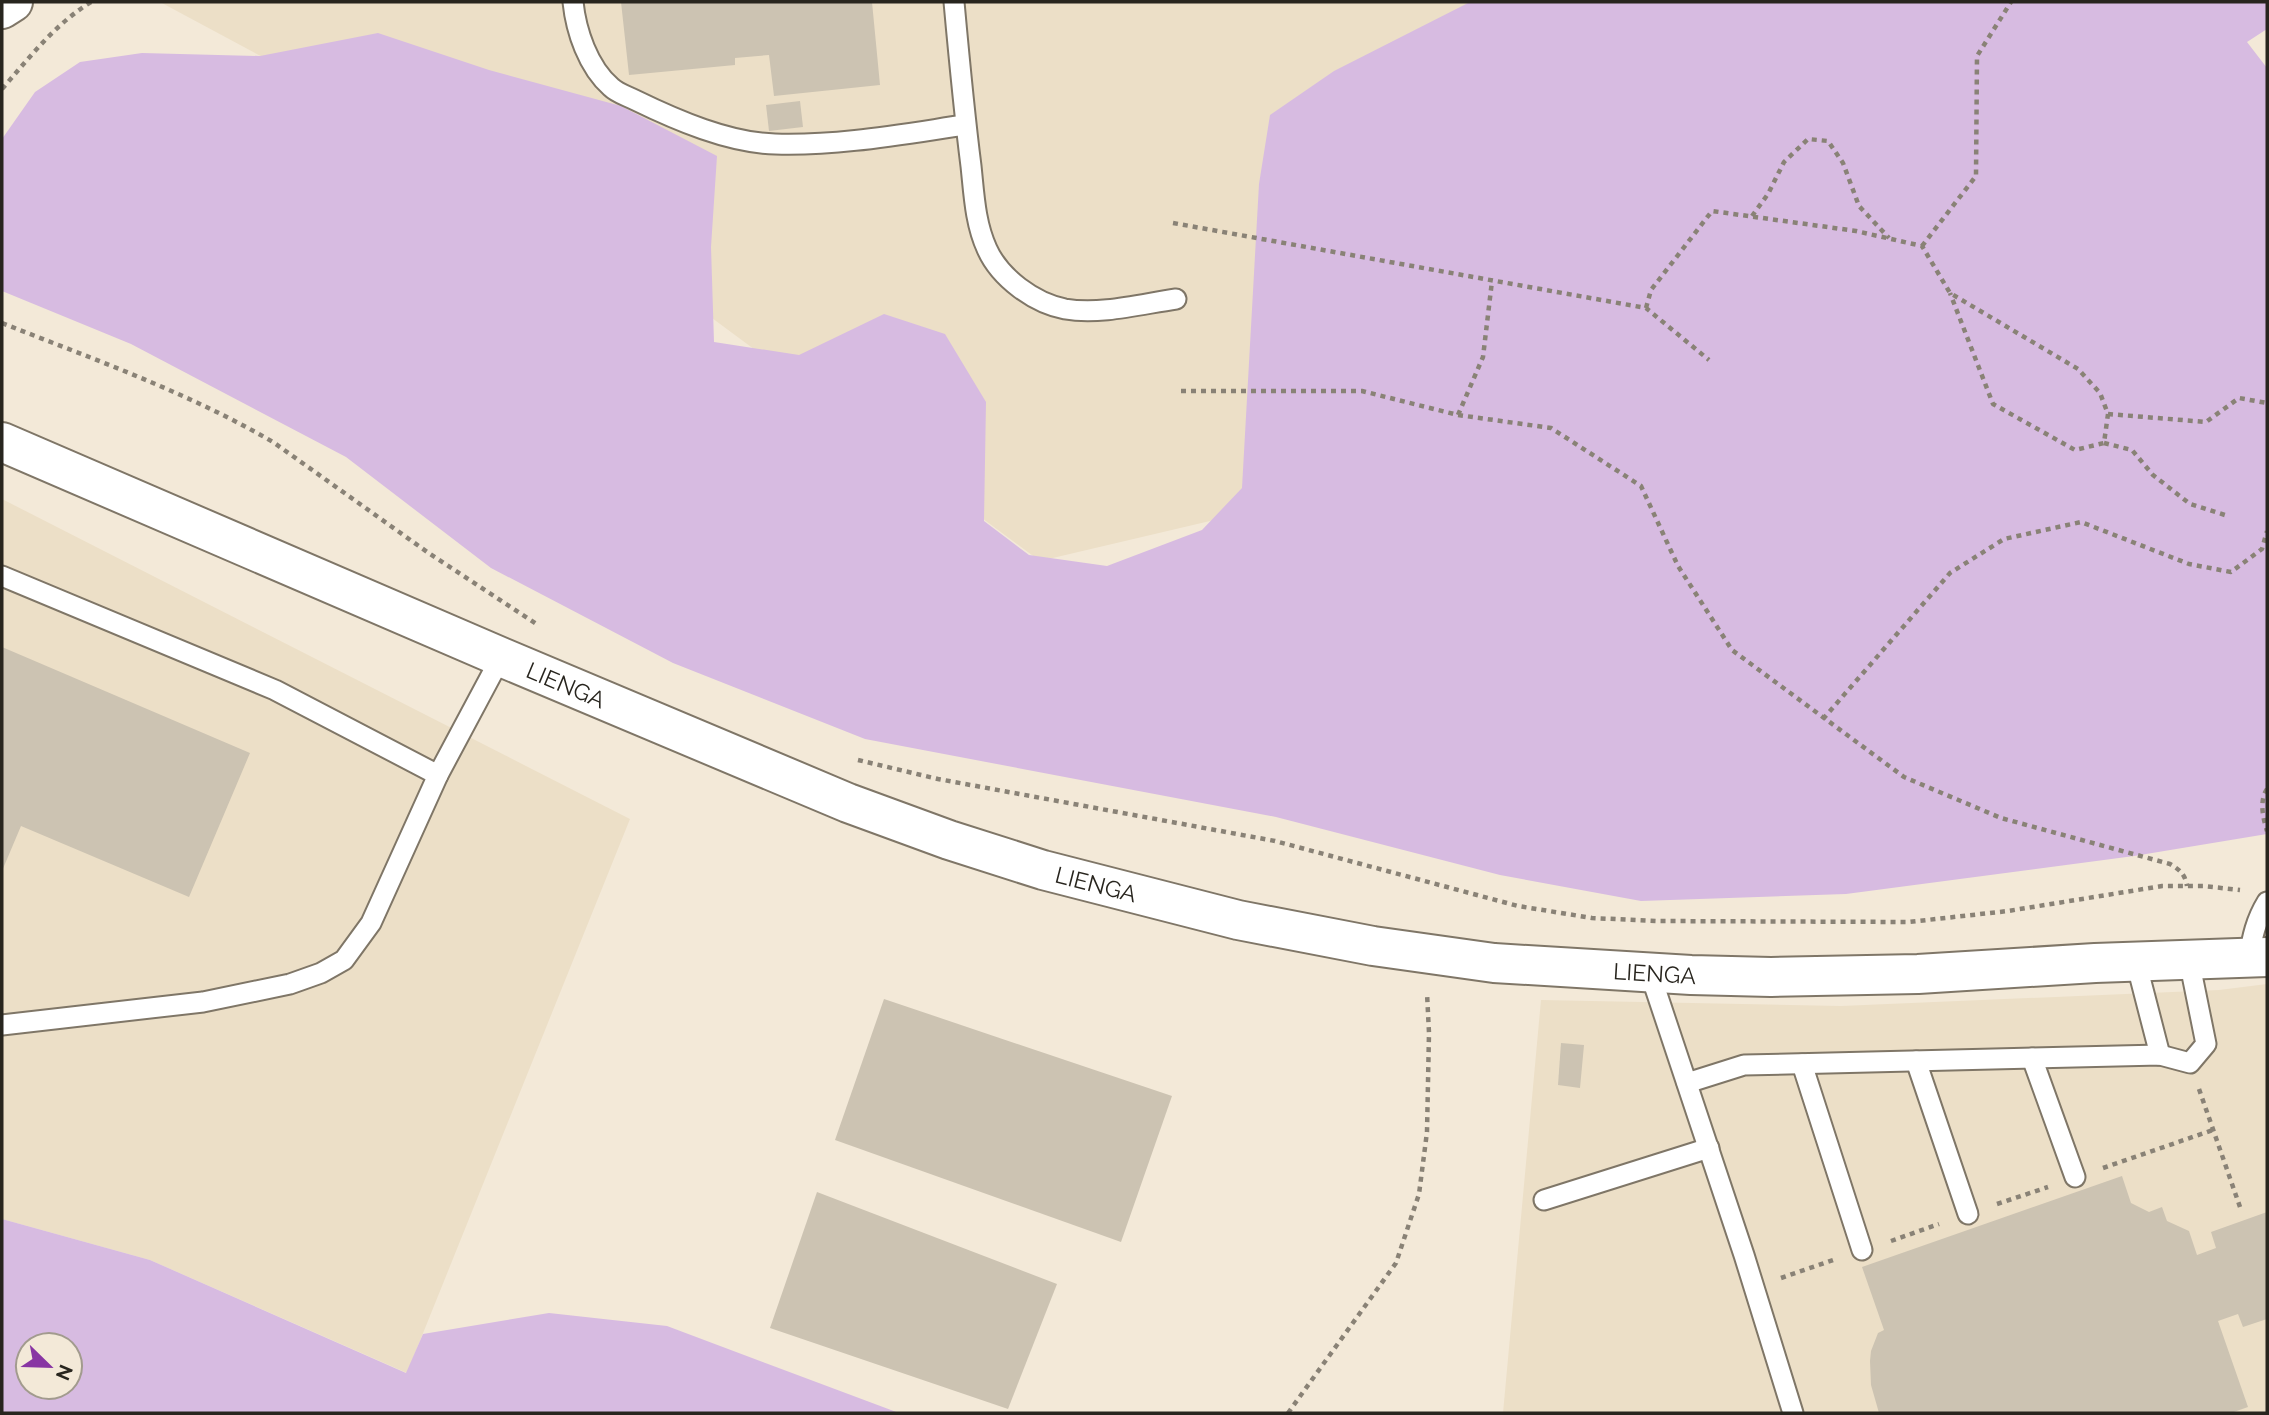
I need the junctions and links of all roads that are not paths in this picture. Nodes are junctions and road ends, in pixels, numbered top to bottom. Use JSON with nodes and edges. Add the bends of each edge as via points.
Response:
{"nodes":[{"id":1,"x":13,"y":2,"type":"edge"},
{"id":2,"x":573,"y":2,"type":"edge"},
{"id":3,"x":954,"y":2,"type":"edge"},
{"id":4,"x":2,"y":9,"type":"edge"},
{"id":5,"x":965,"y":124,"type":"junction"},
{"id":6,"x":1176,"y":299,"type":"dead end"},
{"id":7,"x":2,"y":442,"type":"edge"},
{"id":8,"x":2,"y":576,"type":"edge"},
{"id":9,"x":501,"y":657,"type":"junction"},
{"id":10,"x":438,"y":775,"type":"junction"},
{"id":11,"x":2267,"y":902,"type":"edge"},
{"id":12,"x":2258,"y":958,"type":"edge"},
{"id":13,"x":2189,"y":960,"type":"junction"},
{"id":14,"x":2136,"y":962,"type":"junction"},
{"id":15,"x":1650,"y":973,"type":"junction"},
{"id":16,"x":2,"y":1025,"type":"edge"},
{"id":17,"x":2160,"y":1055,"type":"junction"},
{"id":18,"x":2032,"y":1058,"type":"junction"},
{"id":19,"x":1916,"y":1061,"type":"junction"},
{"id":20,"x":1801,"y":1064,"type":"junction"},
{"id":21,"x":1687,"y":1083,"type":"junction"},
{"id":22,"x":1709,"y":1148,"type":"junction"},
{"id":23,"x":2075,"y":1177,"type":"dead end"},
{"id":24,"x":1544,"y":1200,"type":"dead end"},
{"id":25,"x":1968,"y":1214,"type":"dead end"},
{"id":26,"x":1862,"y":1250,"type":"dead end"},
{"id":27,"x":1793,"y":1413,"type":"edge"}],
"edges":[{"from":1,"to":4,"type":"street"},
{"from":2,"to":5,"type":"lane","via":[[590,60],[612,88],[661,113],[734,139],[774,145],[858,141]]},
{"from":3,"to":5,"type":"lane"},
{"from":5,"to":6,"type":"lane","via":[[978,225],[987,251],[1004,276],[1030,295],[1064,309],[1099,310]]},
{"from":7,"to":9,"type":"street","name":"LIENGA"},
{"from":8,"to":10,"type":"lane","via":[[275,690]]},
{"from":9,"to":10,"type":"lane"},
{"from":9,"to":15,"type":"street","name":"LIENGA","via":[[906,825],[1086,882],[1237,920],[1425,954]]},
{"from":10,"to":16,"type":"lane","via":[[371,923],[344,960],[290,984],[203,1002]]},
{"from":11,"to":12,"type":"lane","via":[[2252,937]]},
{"from":12,"to":13,"type":"street","name":"LIENGA"},
{"from":13,"to":14,"type":"street","name":"LIENGA"},
{"from":13,"to":17,"type":"lane","via":[[2206,1044],[2190,1063]]},
{"from":14,"to":15,"type":"street","name":"LIENGA","via":[[1842,976]]},
{"from":14,"to":17,"type":"lane"},
{"from":15,"to":21,"type":"lane"},
{"from":17,"to":18,"type":"lane"},
{"from":18,"to":19,"type":"lane"},
{"from":18,"to":23,"type":"lane"},
{"from":19,"to":20,"type":"lane"},
{"from":19,"to":25,"type":"lane"},
{"from":20,"to":21,"type":"lane","via":[[1744,1065]]},
{"from":20,"to":26,"type":"lane"},
{"from":21,"to":22,"type":"lane"},
{"from":22,"to":24,"type":"lane"},
{"from":22,"to":27,"type":"lane"}]}
